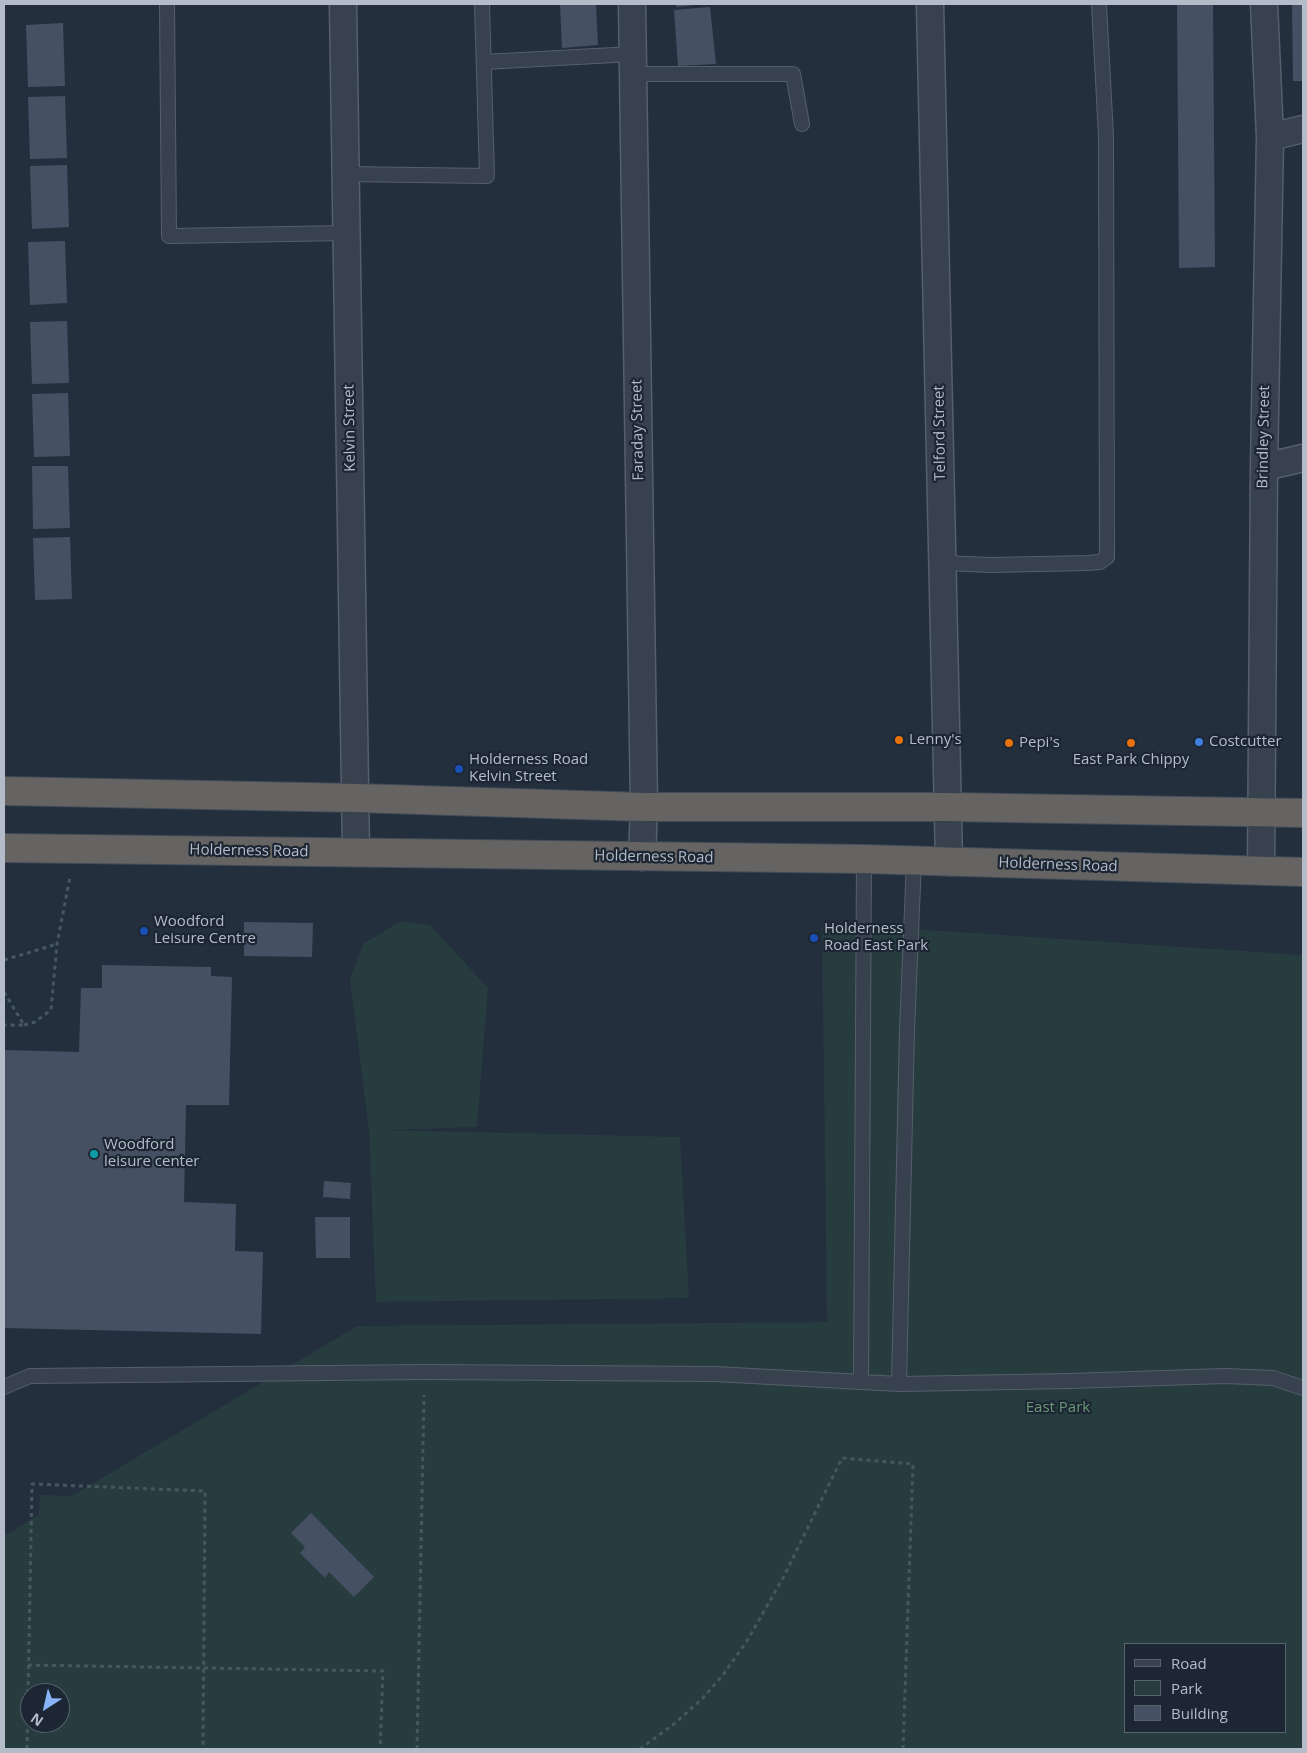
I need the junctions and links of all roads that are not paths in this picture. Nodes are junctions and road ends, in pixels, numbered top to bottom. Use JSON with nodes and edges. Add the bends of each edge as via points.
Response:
{"nodes":[{"id":1,"x":167,"y":4,"type":"edge"},
{"id":2,"x":343,"y":4,"type":"edge"},
{"id":3,"x":482,"y":4,"type":"edge"},
{"id":4,"x":632,"y":4,"type":"edge"},
{"id":5,"x":930,"y":4,"type":"edge"},
{"id":6,"x":1099,"y":4,"type":"edge"},
{"id":7,"x":1264,"y":4,"type":"edge"},
{"id":8,"x":484,"y":62,"type":"junction"},
{"id":9,"x":633,"y":64,"type":"junction"},
{"id":10,"x":802,"y":124,"type":"dead end"},
{"id":11,"x":1303,"y":129,"type":"edge"},
{"id":12,"x":1270,"y":136,"type":"junction"},
{"id":13,"x":346,"y":174,"type":"junction"},
{"id":14,"x":347,"y":233,"type":"junction"},
{"id":15,"x":1303,"y":458,"type":"edge"},
{"id":16,"x":1264,"y":467,"type":"junction"},
{"id":17,"x":943,"y":563,"type":"junction"},
{"id":18,"x":4,"y":791,"type":"edge"},
{"id":19,"x":356,"y":798,"type":"junction"},
{"id":20,"x":644,"y":807,"type":"junction"},
{"id":21,"x":948,"y":807,"type":"junction"},
{"id":22,"x":1260,"y":813,"type":"junction"},
{"id":23,"x":1303,"y":813,"type":"edge"},
{"id":24,"x":4,"y":848,"type":"edge"},
{"id":25,"x":356,"y":852,"type":"junction"},
{"id":26,"x":642,"y":857,"type":"junction"},
{"id":27,"x":864,"y":859,"type":"junction"},
{"id":28,"x":914,"y":861,"type":"junction"},
{"id":29,"x":949,"y":862,"type":"junction"},
{"id":30,"x":1261,"y":871,"type":"junction"},
{"id":31,"x":1303,"y":872,"type":"edge"},
{"id":32,"x":861,"y":1381,"type":"junction"},
{"id":33,"x":899,"y":1384,"type":"junction"},
{"id":34,"x":4,"y":1386,"type":"edge"},
{"id":35,"x":1303,"y":1388,"type":"edge"}],
"edges":[{"from":1,"to":14,"type":"lane","via":[[168,236]]},
{"from":2,"to":13,"type":"street","name":"Kelvin Street"},
{"from":3,"to":8,"type":"lane"},
{"from":4,"to":9,"type":"street","name":"Faraday Street"},
{"from":5,"to":17,"type":"street","name":"Telford Street"},
{"from":6,"to":17,"type":"lane","via":[[1106,137],[1106,557],[1100,562],[1087,563],[991,566]]},
{"from":7,"to":12,"type":"street","name":"Brindley Street"},
{"from":8,"to":9,"type":"lane"},
{"from":8,"to":13,"type":"lane","via":[[487,176]]},
{"from":9,"to":10,"type":"lane","via":[[793,74]]},
{"from":9,"to":20,"type":"street","name":"Faraday Street"},
{"from":11,"to":12,"type":"street"},
{"from":12,"to":16,"type":"street","name":"Brindley Street"},
{"from":13,"to":14,"type":"street","name":"Kelvin Street"},
{"from":14,"to":19,"type":"street","name":"Kelvin Street"},
{"from":15,"to":16,"type":"street"},
{"from":16,"to":22,"type":"street","name":"Brindley Street"},
{"from":17,"to":21,"type":"street","name":"Telford Street"},
{"from":18,"to":19,"type":"highway"},
{"from":19,"to":20,"type":"highway"},
{"from":19,"to":25,"type":"street","name":"Kelvin Street"},
{"from":20,"to":21,"type":"highway"},
{"from":20,"to":26,"type":"street","name":"Faraday Street"},
{"from":21,"to":22,"type":"highway"},
{"from":21,"to":29,"type":"street","name":"Telford Street"},
{"from":22,"to":23,"type":"highway"},
{"from":22,"to":30,"type":"street","name":"Brindley Street"},
{"from":24,"to":25,"type":"highway","name":"Holderness Road"},
{"from":25,"to":26,"type":"highway","name":"Holderness Road"},
{"from":26,"to":27,"type":"highway","name":"Holderness Road"},
{"from":27,"to":28,"type":"highway","name":"Holderness Road"},
{"from":27,"to":32,"type":"lane"},
{"from":28,"to":29,"type":"highway","name":"Holderness Road"},
{"from":28,"to":33,"type":"lane"},
{"from":29,"to":30,"type":"highway","name":"Holderness Road"},
{"from":30,"to":31,"type":"highway","name":"Holderness Road"},
{"from":32,"to":33,"type":"lane"},
{"from":32,"to":34,"type":"lane","via":[[715,1374],[424,1372],[30,1376]]},
{"from":33,"to":35,"type":"lane","via":[[1225,1376],[1273,1378]]}]}
